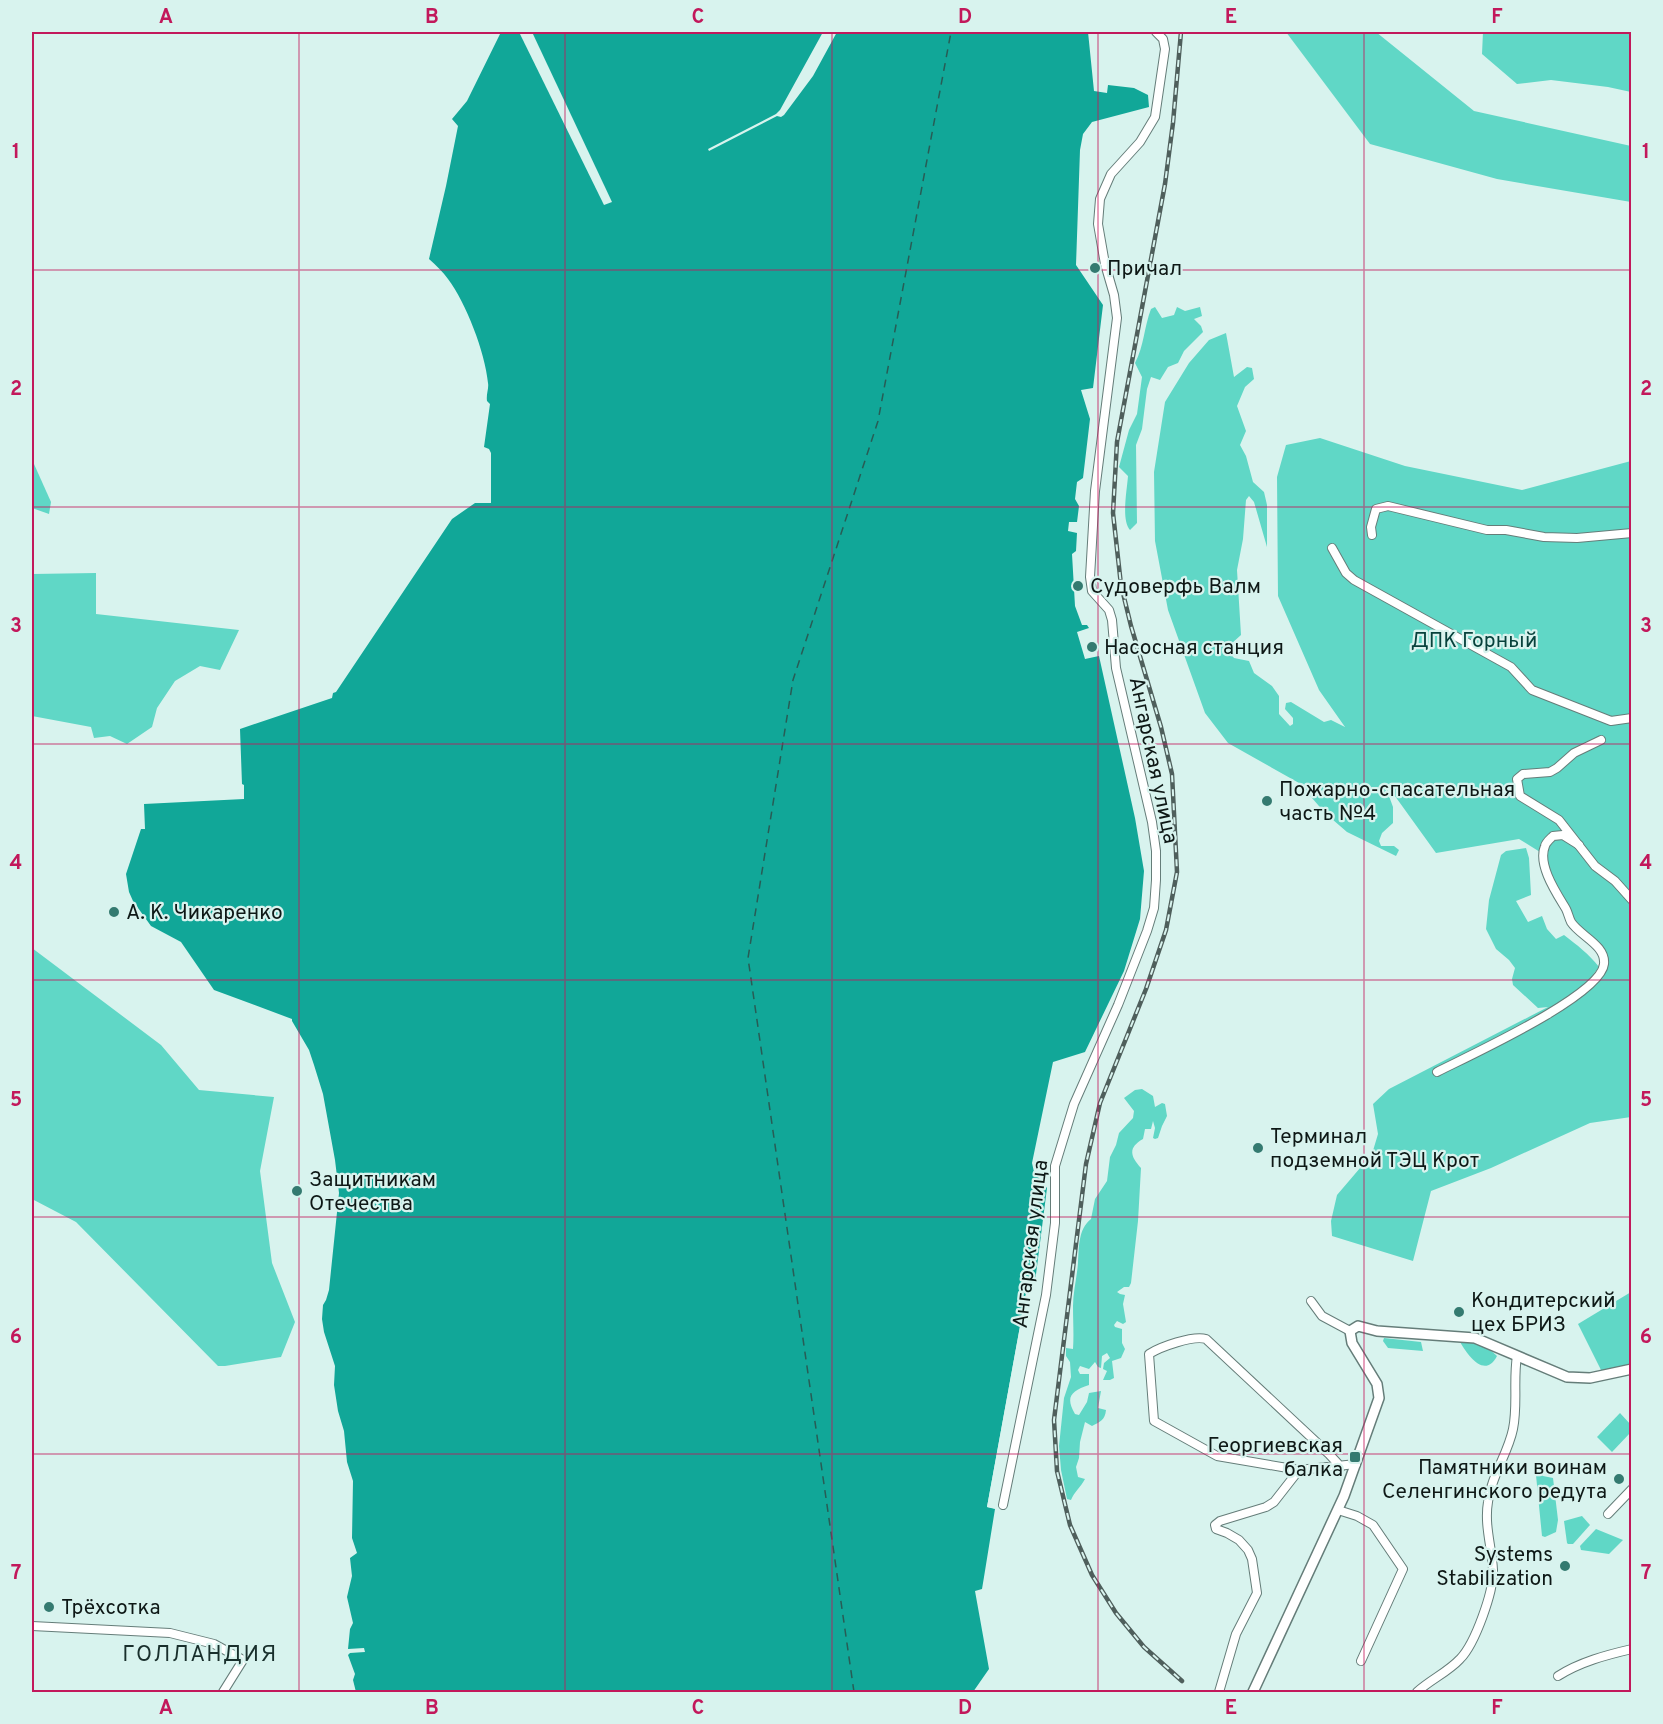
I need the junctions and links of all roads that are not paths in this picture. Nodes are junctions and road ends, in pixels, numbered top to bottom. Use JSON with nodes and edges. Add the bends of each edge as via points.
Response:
{"nodes":[{"id":1,"x":1156,"y":32,"type":"edge"},
{"id":2,"x":1632,"y":533,"type":"edge"},
{"id":3,"x":1372,"y":534,"type":"dead end"},
{"id":4,"x":1332,"y":548,"type":"dead end"},
{"id":5,"x":1632,"y":718,"type":"edge"},
{"id":6,"x":1601,"y":740,"type":"dead end"},
{"id":7,"x":1579,"y":845,"type":"junction"},
{"id":8,"x":1632,"y":900,"type":"edge"},
{"id":9,"x":1437,"y":1072,"type":"dead end"},
{"id":10,"x":1311,"y":1301,"type":"dead end"},
{"id":11,"x":1350,"y":1331,"type":"junction"},
{"id":12,"x":1517,"y":1356,"type":"junction"},
{"id":13,"x":1632,"y":1369,"type":"edge"},
{"id":14,"x":1356,"y":1464,"type":"junction"},
{"id":15,"x":1341,"y":1467,"type":"junction"},
{"id":16,"x":1299,"y":1470,"type":"junction"},
{"id":17,"x":1632,"y":1489,"type":"edge"},
{"id":18,"x":1003,"y":1505,"type":"dead end"},
{"id":19,"x":1338,"y":1509,"type":"junction"},
{"id":20,"x":1608,"y":1514,"type":"dead end"},
{"id":21,"x":32,"y":1626,"type":"edge"},
{"id":22,"x":1632,"y":1649,"type":"edge"},
{"id":23,"x":1361,"y":1661,"type":"dead end"},
{"id":24,"x":1558,"y":1676,"type":"dead end"},
{"id":25,"x":223,"y":1692,"type":"edge"},
{"id":26,"x":1219,"y":1692,"type":"edge"},
{"id":27,"x":1254,"y":1692,"type":"edge"},
{"id":28,"x":1417,"y":1692,"type":"edge"}],
"edges":[{"from":1,"to":18,"type":"street","name":"Ангарская улица","via":[[1165,49],[1155,117],[1140,142],[1111,174],[1100,199],[1098,224],[1117,318],[1095,491],[1090,577],[1092,591],[1109,610],[1113,621],[1116,668],[1152,822],[1154,908],[1118,1005],[1074,1104],[1055,1166],[1055,1223],[1046,1295]]},
{"from":2,"to":3,"type":"street","via":[[1544,537],[1487,530],[1388,506],[1376,509]]},
{"from":4,"to":5,"type":"street","via":[[1354,580],[1511,667],[1532,690],[1611,721]]},
{"from":6,"to":7,"type":"street","via":[[1574,753],[1557,768],[1523,774],[1516,779],[1520,796],[1559,820]]},
{"from":7,"to":8,"type":"street","via":[[1595,866]]},
{"from":7,"to":9,"type":"street","via":[[1563,835],[1553,836],[1545,844],[1543,855],[1549,878],[1572,923],[1604,958],[1601,974],[1552,1012]]},
{"from":10,"to":11,"type":"street","via":[[1322,1317]]},
{"from":11,"to":12,"type":"street","via":[[1358,1326],[1377,1331],[1475,1338]]},
{"from":11,"to":14,"type":"street","via":[[1352,1343],[1377,1384],[1379,1398]]},
{"from":12,"to":13,"type":"street","via":[[1567,1377],[1590,1378]]},
{"from":12,"to":28,"type":"street","via":[[1512,1432],[1487,1503],[1491,1586],[1471,1645],[1460,1660]]},
{"from":14,"to":15,"type":"street"},
{"from":14,"to":19,"type":"street"},
{"from":15,"to":16,"type":"street"},
{"from":15,"to":16,"type":"street","via":[[1206,1339],[1197,1337],[1149,1354],[1154,1421],[1217,1456]]},
{"from":16,"to":26,"type":"street","via":[[1275,1502],[1215,1525],[1248,1550],[1257,1593],[1236,1634]]},
{"from":17,"to":20,"type":"street"},
{"from":19,"to":23,"type":"street","via":[[1373,1525],[1403,1569]]},
{"from":19,"to":27,"type":"street"},
{"from":21,"to":25,"type":"street","via":[[170,1633],[214,1644],[243,1660]]},
{"from":22,"to":24,"type":"street","via":[[1606,1655]]}]}
